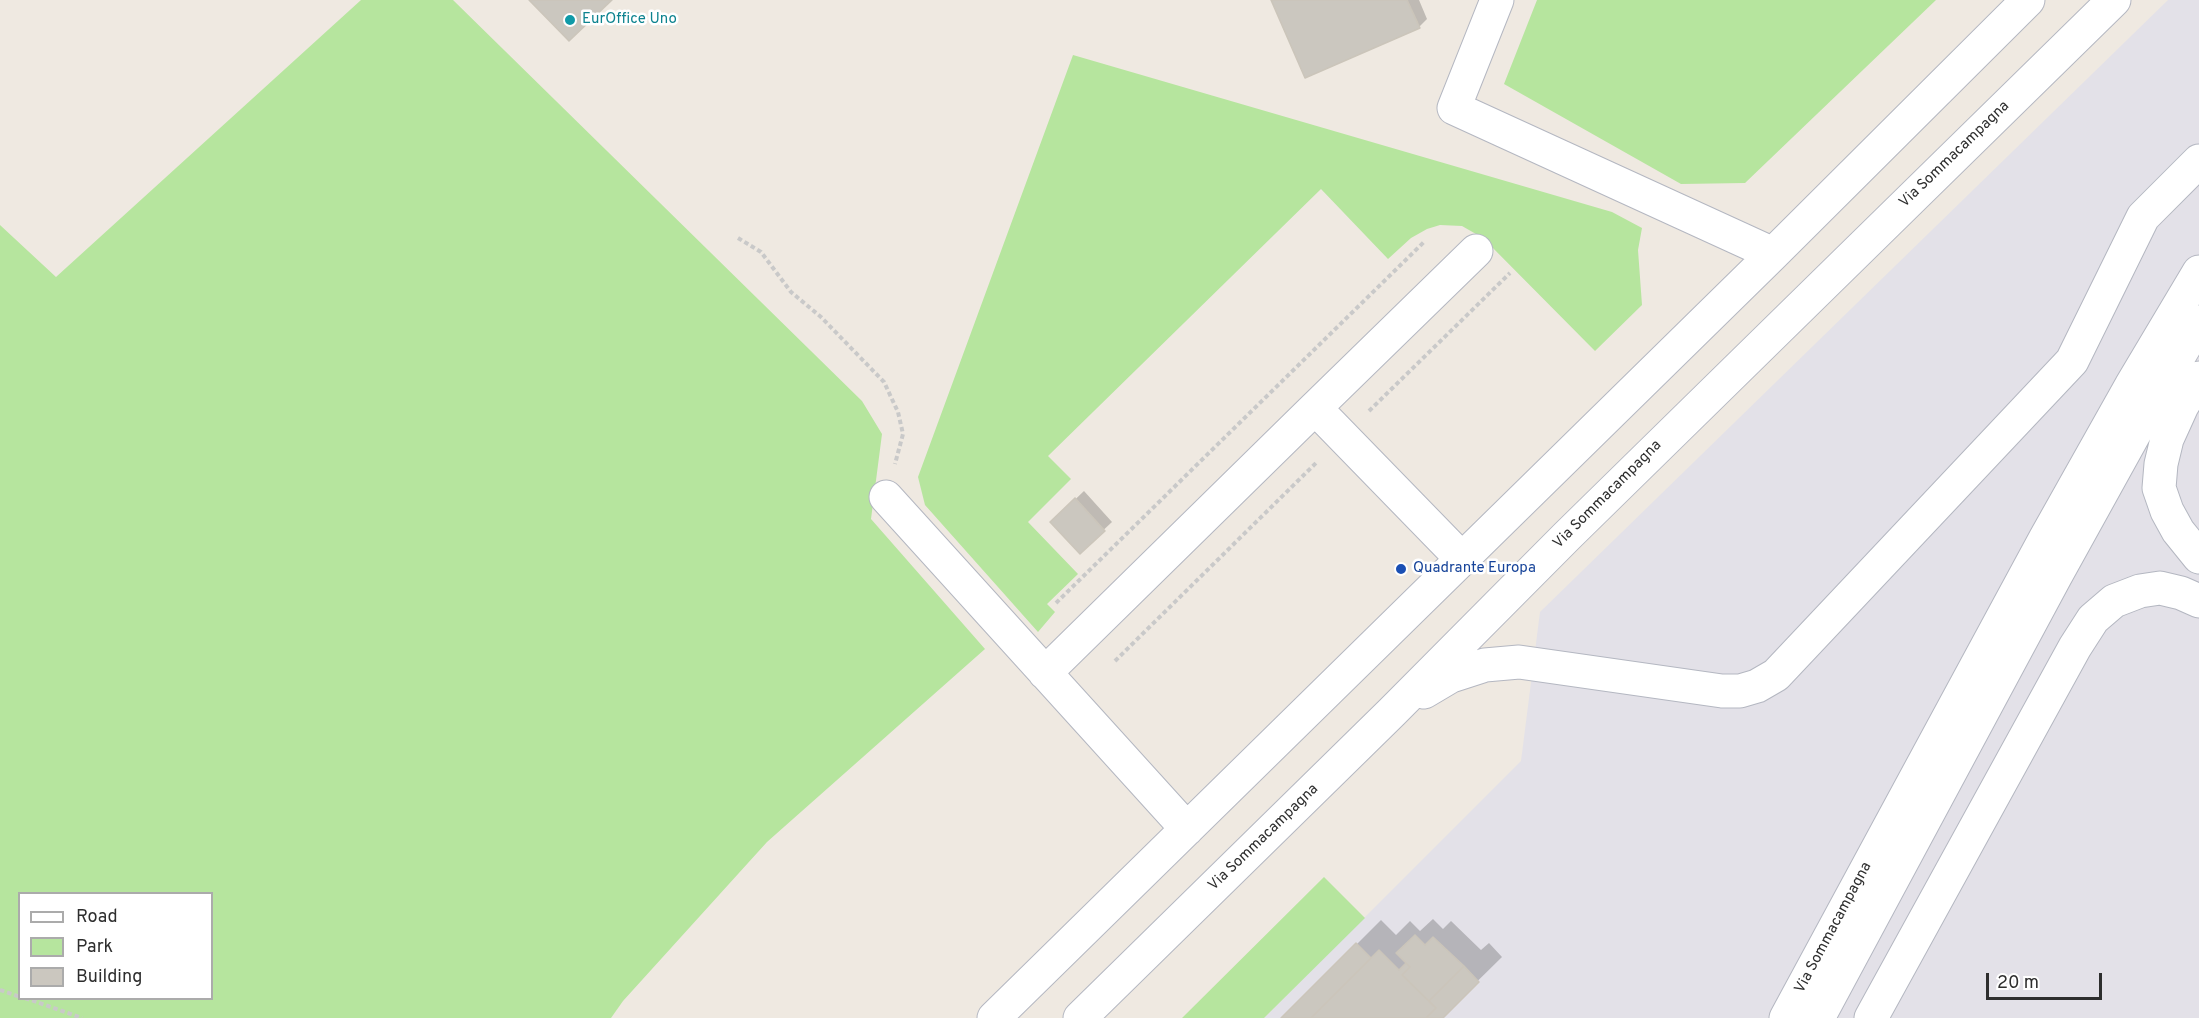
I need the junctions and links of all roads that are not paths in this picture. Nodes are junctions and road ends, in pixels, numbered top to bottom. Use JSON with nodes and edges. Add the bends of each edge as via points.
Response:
{"nodes":[{"id":1,"x":1497,"y":0,"type":"edge"},
{"id":2,"x":2028,"y":0,"type":"edge"},
{"id":3,"x":2114,"y":0,"type":"edge"},
{"id":4,"x":2199,"y":160,"type":"edge"},
{"id":5,"x":1476,"y":251,"type":"dead end"},
{"id":6,"x":1773,"y":254,"type":"junction"},
{"id":7,"x":2199,"y":272,"type":"edge"},
{"id":8,"x":2199,"y":322,"type":"edge"},
{"id":9,"x":2199,"y":378,"type":"edge"},
{"id":10,"x":1315,"y":408,"type":"junction"},
{"id":11,"x":886,"y":497,"type":"road end"},
{"id":12,"x":2199,"y":557,"type":"edge"},
{"id":13,"x":1462,"y":559,"type":"junction"},
{"id":14,"x":2199,"y":601,"type":"edge"},
{"id":15,"x":1045,"y":673,"type":"junction"},
{"id":16,"x":1392,"y":712,"type":"junction"},
{"id":17,"x":1187,"y":829,"type":"junction"},
{"id":18,"x":994,"y":1018,"type":"edge"},
{"id":19,"x":1080,"y":1018,"type":"edge"},
{"id":20,"x":1785,"y":1018,"type":"edge"},
{"id":21,"x":1818,"y":1018,"type":"edge"},
{"id":22,"x":1871,"y":1018,"type":"edge"}],
"edges":[{"from":1,"to":6,"type":"street","via":[[1454,108]]},
{"from":2,"to":6,"type":"street"},
{"from":3,"to":16,"type":"street","name":"Via Sommacampagna"},
{"from":4,"to":16,"type":"street","via":[[2143,217],[2072,361],[1776,675],[1757,686],[1722,691],[1519,662],[1485,665],[1451,676]]},
{"from":5,"to":10,"type":"street"},
{"from":6,"to":13,"type":"street"},
{"from":7,"to":20,"type":"street","name":"Via Sommacampagna","via":[[2045,539]]},
{"from":8,"to":21,"type":"street","name":"Via Sommacampagna","via":[[2055,577]]},
{"from":9,"to":12,"type":"street","via":[[2167,439],[2159,488],[2178,531]]},
{"from":10,"to":13,"type":"street"},
{"from":10,"to":15,"type":"street"},
{"from":11,"to":15,"type":"street"},
{"from":13,"to":17,"type":"street"},
{"from":14,"to":22,"type":"street","via":[[2160,588],[2140,591],[2114,601],[2093,619]]},
{"from":15,"to":17,"type":"street"},
{"from":16,"to":19,"type":"street","name":"Via Sommacampagna"},
{"from":17,"to":18,"type":"street"}]}
